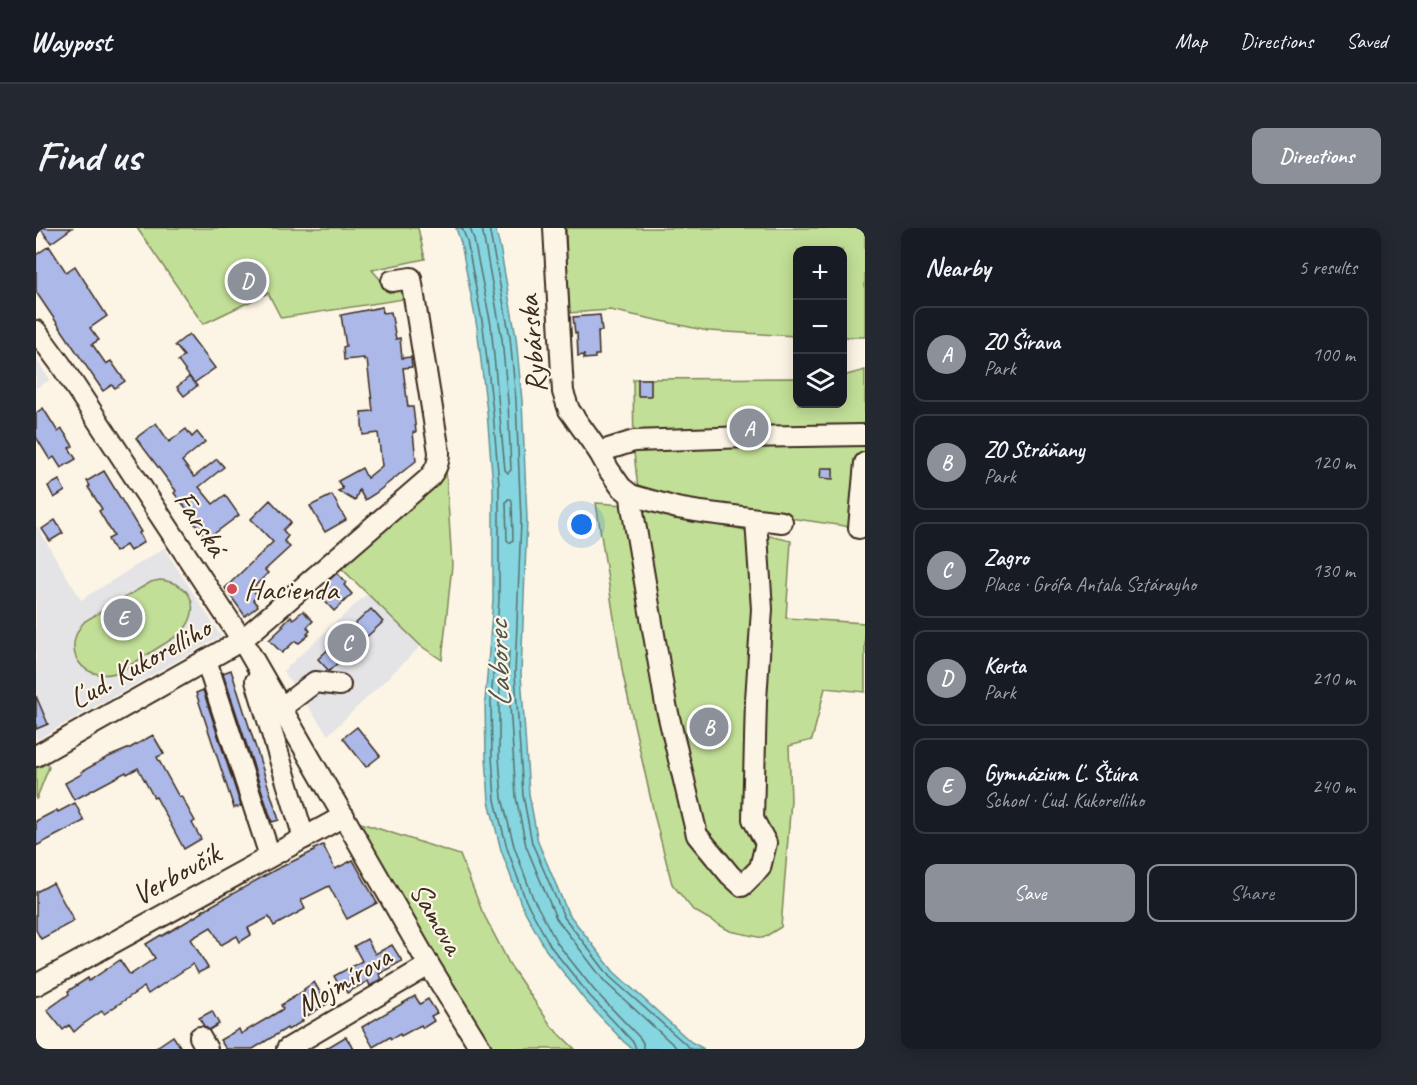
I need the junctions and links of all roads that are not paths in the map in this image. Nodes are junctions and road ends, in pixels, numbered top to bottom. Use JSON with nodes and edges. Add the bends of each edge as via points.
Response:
{"nodes":[{"id":1,"x":554,"y":228,"type":"edge"},
{"id":2,"x":392,"y":281,"type":"dead end"},
{"id":3,"x":36,"y":331,"type":"edge"},
{"id":4,"x":865,"y":435,"type":"edge"},
{"id":5,"x":599,"y":452,"type":"junction"},
{"id":6,"x":865,"y":463,"type":"edge"},
{"id":7,"x":631,"y":495,"type":"junction"},
{"id":8,"x":756,"y":520,"type":"junction"},
{"id":9,"x":782,"y":522,"type":"dead end"},
{"id":10,"x":859,"y":528,"type":"dead end"},
{"id":11,"x":242,"y":640,"type":"junction"},
{"id":12,"x":206,"y":660,"type":"junction"},
{"id":13,"x":256,"y":681,"type":"dead end"},
{"id":14,"x":340,"y":685,"type":"dead end"},
{"id":15,"x":280,"y":708,"type":"junction"},
{"id":16,"x":36,"y":756,"type":"edge"},
{"id":17,"x":344,"y":816,"type":"junction"},
{"id":18,"x":304,"y":838,"type":"junction"},
{"id":19,"x":270,"y":856,"type":"junction"},
{"id":20,"x":429,"y":965,"type":"junction"},
{"id":21,"x":36,"y":985,"type":"edge"},
{"id":22,"x":287,"y":1049,"type":"edge"},
{"id":23,"x":481,"y":1049,"type":"edge"}],
"edges":[{"from":1,"to":5,"type":"street","name":"Rybárska","via":[[563,392],[569,410]]},
{"from":2,"to":11,"type":"street","name":"Ľud. Kukorelliho","via":[[411,278],[439,452],[437,467]]},
{"from":3,"to":11,"type":"street","name":"Farská"},
{"from":4,"to":5,"type":"street","via":[[634,441]]},
{"from":5,"to":7,"type":"street","name":"Rybárska","via":[[621,487]]},
{"from":6,"to":10,"type":"street"},
{"from":7,"to":8,"type":"street","via":[[701,513]]},
{"from":7,"to":8,"type":"street","via":[[666,705],[697,836],[742,886],[760,868],[766,843],[753,819],[762,609]]},
{"from":8,"to":9,"type":"street"},
{"from":11,"to":12,"type":"street","name":"Ľud. Kukorelliho"},
{"from":11,"to":15,"type":"street","name":"Farská"},
{"from":12,"to":16,"type":"street","name":"Ľud. Kukorelliho"},
{"from":12,"to":19,"type":"street"},
{"from":13,"to":18,"type":"street"},
{"from":14,"to":15,"type":"street","via":[[315,682]]},
{"from":15,"to":17,"type":"street","name":"Farská"},
{"from":17,"to":18,"type":"street","name":"Verbovčík"},
{"from":17,"to":20,"type":"street","name":"Samova"},
{"from":18,"to":19,"type":"street","name":"Verbovčík"},
{"from":19,"to":21,"type":"street","name":"Verbovčík"},
{"from":20,"to":22,"type":"street","name":"Mojmírova"},
{"from":20,"to":23,"type":"street","name":"Samova"}]}
